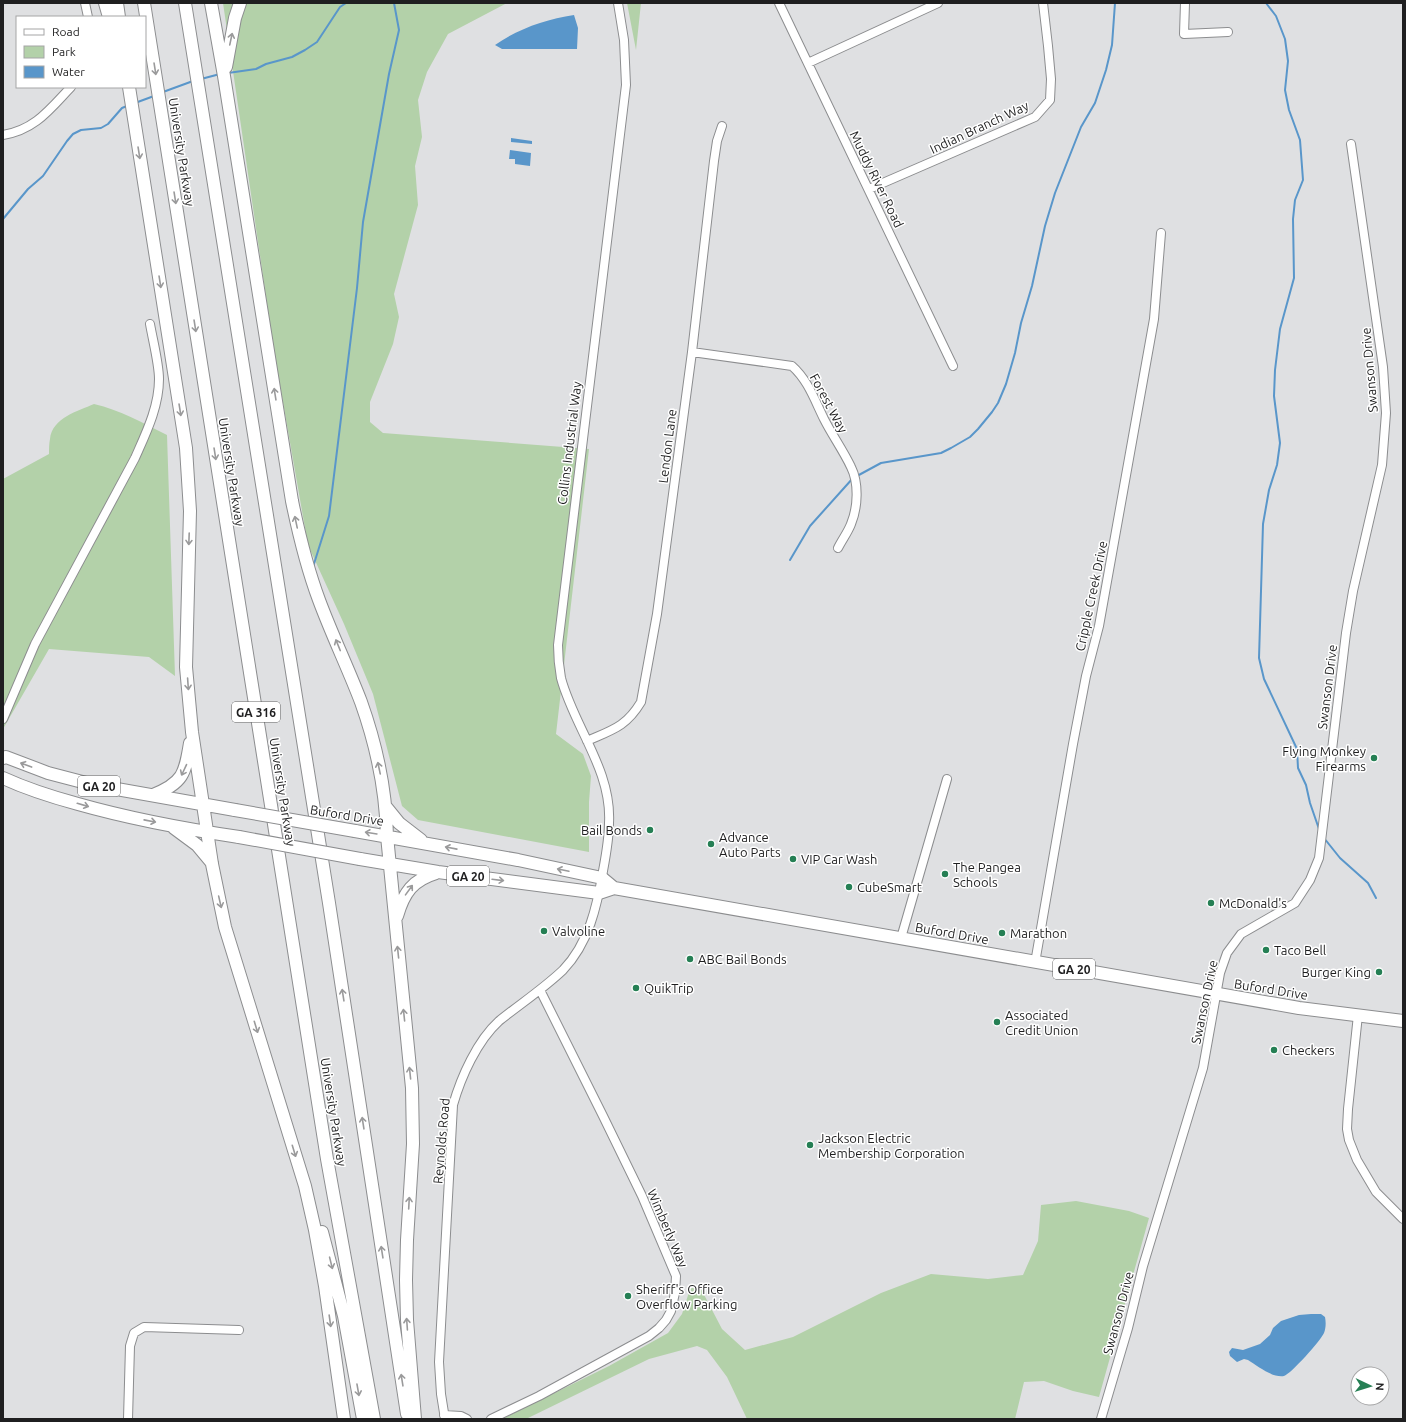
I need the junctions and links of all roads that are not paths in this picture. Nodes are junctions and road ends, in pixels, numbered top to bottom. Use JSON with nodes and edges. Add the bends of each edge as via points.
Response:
{"nodes":[{"id":1,"x":85,"y":3,"type":"edge"},
{"id":2,"x":105,"y":3,"type":"edge"},
{"id":3,"x":118,"y":3,"type":"edge"},
{"id":4,"x":144,"y":3,"type":"edge"},
{"id":5,"x":185,"y":3,"type":"edge"},
{"id":6,"x":212,"y":3,"type":"edge"},
{"id":7,"x":240,"y":3,"type":"edge"},
{"id":8,"x":618,"y":3,"type":"edge"},
{"id":9,"x":779,"y":3,"type":"edge"},
{"id":10,"x":938,"y":3,"type":"edge"},
{"id":11,"x":1043,"y":3,"type":"edge"},
{"id":12,"x":1185,"y":3,"type":"edge"},
{"id":13,"x":921,"y":7,"type":"edge"},
{"id":14,"x":88,"y":16,"type":"edge"},
{"id":15,"x":109,"y":16,"type":"edge"},
{"id":16,"x":119,"y":16,"type":"edge"},
{"id":17,"x":1228,"y":32,"type":"dead end"},
{"id":18,"x":808,"y":63,"type":"junction"},
{"id":19,"x":224,"y":76,"type":"junction"},
{"id":20,"x":70,"y":88,"type":"edge"},
{"id":21,"x":127,"y":88,"type":"edge"},
{"id":22,"x":722,"y":126,"type":"dead end"},
{"id":23,"x":3,"y":135,"type":"edge"},
{"id":24,"x":1351,"y":144,"type":"dead end"},
{"id":25,"x":869,"y":189,"type":"junction"},
{"id":26,"x":1161,"y":233,"type":"dead end"},
{"id":27,"x":150,"y":324,"type":"dead end"},
{"id":28,"x":692,"y":352,"type":"junction"},
{"id":29,"x":954,"y":366,"type":"dead end"},
{"id":30,"x":838,"y":548,"type":"dead end"},
{"id":31,"x":3,"y":719,"type":"edge"},
{"id":32,"x":192,"y":732,"type":"junction"},
{"id":33,"x":587,"y":740,"type":"junction"},
{"id":34,"x":3,"y":758,"type":"edge"},
{"id":35,"x":3,"y":778,"type":"edge"},
{"id":36,"x":946,"y":779,"type":"dead end"},
{"id":37,"x":152,"y":795,"type":"junction"},
{"id":38,"x":204,"y":804,"type":"junction"},
{"id":39,"x":386,"y":807,"type":"junction"},
{"id":40,"x":170,"y":825,"type":"junction"},
{"id":41,"x":208,"y":832,"type":"junction"},
{"id":42,"x":387,"y":836,"type":"junction"},
{"id":43,"x":424,"y":842,"type":"junction"},
{"id":44,"x":212,"y":864,"type":"junction"},
{"id":45,"x":390,"y":864,"type":"junction"},
{"id":46,"x":438,"y":872,"type":"junction"},
{"id":47,"x":602,"y":878,"type":"junction"},
{"id":48,"x":614,"y":888,"type":"junction"},
{"id":49,"x":599,"y":893,"type":"junction"},
{"id":50,"x":396,"y":923,"type":"junction"},
{"id":51,"x":901,"y":938,"type":"junction"},
{"id":52,"x":1035,"y":963,"type":"junction"},
{"id":53,"x":540,"y":990,"type":"junction"},
{"id":54,"x":1216,"y":994,"type":"junction"},
{"id":55,"x":1358,"y":1015,"type":"junction"},
{"id":56,"x":1403,"y":1021,"type":"edge"},
{"id":57,"x":305,"y":1186,"type":"junction"},
{"id":58,"x":1403,"y":1219,"type":"edge"},
{"id":59,"x":239,"y":1330,"type":"dead end"},
{"id":60,"x":444,"y":1417,"type":"edge"},
{"id":61,"x":128,"y":1419,"type":"edge"},
{"id":62,"x":344,"y":1419,"type":"edge"},
{"id":63,"x":363,"y":1419,"type":"edge"},
{"id":64,"x":374,"y":1419,"type":"edge"},
{"id":65,"x":408,"y":1419,"type":"edge"},
{"id":66,"x":415,"y":1419,"type":"edge"},
{"id":67,"x":467,"y":1419,"type":"edge"},
{"id":68,"x":491,"y":1419,"type":"edge"},
{"id":69,"x":1101,"y":1419,"type":"edge"}],
"edges":[{"from":1,"to":14,"type":"street"},
{"from":2,"to":15,"type":"highway"},
{"from":3,"to":16,"type":"highway"},
{"from":4,"to":64,"type":"highway","name":"University Parkway","number":"GA 316","one_way":true,"via":[[327,1159]]},
{"from":65,"to":5,"type":"highway","name":"University Parkway","number":"GA 316","one_way":true,"via":[[329,903]]},
{"from":6,"to":19,"type":"highway"},
{"from":19,"to":7,"type":"highway","one_way":true},
{"from":8,"to":33,"type":"street","name":"Collins Industrial Way","via":[[624,40],[626,85],[558,645],[562,679]]},
{"from":9,"to":18,"type":"street","name":"Muddy River Road"},
{"from":10,"to":13,"type":"street"},
{"from":11,"to":25,"type":"street","name":"Indian Branch Way","via":[[1051,79],[1050,100],[1035,117]]},
{"from":12,"to":17,"type":"street","via":[[1184,34]]},
{"from":13,"to":18,"type":"street"},
{"from":18,"to":25,"type":"street","name":"Muddy River Road"},
{"from":39,"to":19,"type":"highway","one_way":true,"via":[[374,747],[361,702],[305,557],[290,493]]},
{"from":20,"to":23,"type":"street","via":[[38,121],[23,130]]},
{"from":21,"to":32,"type":"highway","one_way":true,"via":[[186,448],[190,511],[186,667]]},
{"from":22,"to":28,"type":"street","name":"Lendon Lane","via":[[714,161]]},
{"from":24,"to":54,"type":"street","name":"Swanson Drive","via":[[1383,367],[1386,413],[1382,465],[1346,633],[1318,858],[1310,880],[1295,903],[1241,934],[1236,940],[1227,953]]},
{"from":25,"to":29,"type":"street","name":"Muddy River Road"},
{"from":26,"to":52,"type":"street","name":"Cripple Creek Drive","via":[[1153,325],[1099,626],[1073,744]]},
{"from":27,"to":31,"type":"street","via":[[159,379],[149,426],[135,458],[35,644]]},
{"from":28,"to":30,"type":"street","name":"Forest Way","via":[[792,366],[799,372],[855,477],[856,502],[851,524]]},
{"from":28,"to":33,"type":"street","name":"Lendon Lane","via":[[657,614],[641,702],[626,722]]},
{"from":32,"to":37,"type":"highway","one_way":true,"via":[[187,764],[178,780],[168,789]]},
{"from":32,"to":38,"type":"highway"},
{"from":33,"to":47,"type":"street","name":"Collins Industrial Way","via":[[609,800],[609,823]]},
{"from":37,"to":34,"type":"highway","name":"Buford Drive","number":"GA 20","one_way":true,"via":[[94,785]]},
{"from":35,"to":40,"type":"highway","name":"Buford Drive","number":"GA 20","one_way":true,"via":[[51,796]]},
{"from":36,"to":51,"type":"street"},
{"from":37,"to":38,"type":"highway","name":"Buford Drive","number":"GA 20"},
{"from":38,"to":41,"type":"highway"},
{"from":42,"to":38,"type":"highway","name":"Buford Drive","number":"GA 20","one_way":true,"bridge":true},
{"from":39,"to":42,"type":"highway"},
{"from":39,"to":43,"type":"highway","via":[[400,823]]},
{"from":40,"to":41,"type":"highway","name":"Buford Drive","number":"GA 20"},
{"from":40,"to":44,"type":"highway","via":[[191,840]]},
{"from":41,"to":44,"type":"highway"},
{"from":41,"to":45,"type":"highway","name":"Buford Drive","number":"GA 20","bridge":true},
{"from":42,"to":43,"type":"highway","name":"Buford Drive","number":"GA 20"},
{"from":42,"to":45,"type":"highway"},
{"from":47,"to":43,"type":"highway","name":"Buford Drive","number":"GA 20","one_way":true},
{"from":44,"to":57,"type":"highway","one_way":true,"via":[[225,927]]},
{"from":45,"to":46,"type":"highway","name":"Buford Drive","number":"GA 20"},
{"from":45,"to":50,"type":"highway"},
{"from":46,"to":49,"type":"highway","name":"Buford Drive","number":"GA 20","one_way":true},
{"from":50,"to":46,"type":"highway","one_way":true,"via":[[404,897],[412,886],[422,878]]},
{"from":47,"to":48,"type":"highway","name":"Buford Drive","number":"GA 20"},
{"from":47,"to":49,"type":"street","name":"Collins Industrial Way"},
{"from":48,"to":49,"type":"highway","name":"Buford Drive","number":"GA 20"},
{"from":48,"to":51,"type":"highway","name":"Buford Drive","number":"GA 20"},
{"from":49,"to":53,"type":"street","name":"Reynolds Road","via":[[590,926],[579,948],[563,970]]},
{"from":66,"to":50,"type":"highway","one_way":true,"via":[[406,1280],[412,1088]]},
{"from":51,"to":52,"type":"highway","name":"Buford Drive","number":"GA 20"},
{"from":52,"to":54,"type":"highway","name":"Buford Drive","number":"GA 20"},
{"from":53,"to":60,"type":"street","name":"Reynolds Road","via":[[498,1022],[479,1045],[463,1075],[453,1105],[439,1362]]},
{"from":53,"to":68,"type":"street","name":"Wimberly Way","via":[[642,1196],[676,1276],[676,1293],[666,1320],[648,1336]]},
{"from":54,"to":55,"type":"highway","name":"Buford Drive","number":"GA 20"},
{"from":54,"to":69,"type":"street","name":"Swanson Drive","via":[[1201,1076],[1145,1260]]},
{"from":55,"to":56,"type":"highway","name":"Buford Drive","number":"GA 20"},
{"from":55,"to":58,"type":"street","via":[[1347,1129],[1349,1140],[1357,1160],[1376,1192]]},
{"from":57,"to":62,"type":"highway","one_way":true,"via":[[325,1286]]},
{"from":57,"to":63,"type":"highway","one_way":true,"via":[[315,1207],[337,1284]]},
{"from":59,"to":61,"type":"street","via":[[144,1327],[134,1333],[130,1346]]},
{"from":60,"to":67,"type":"street","via":[[461,1416]]}]}
